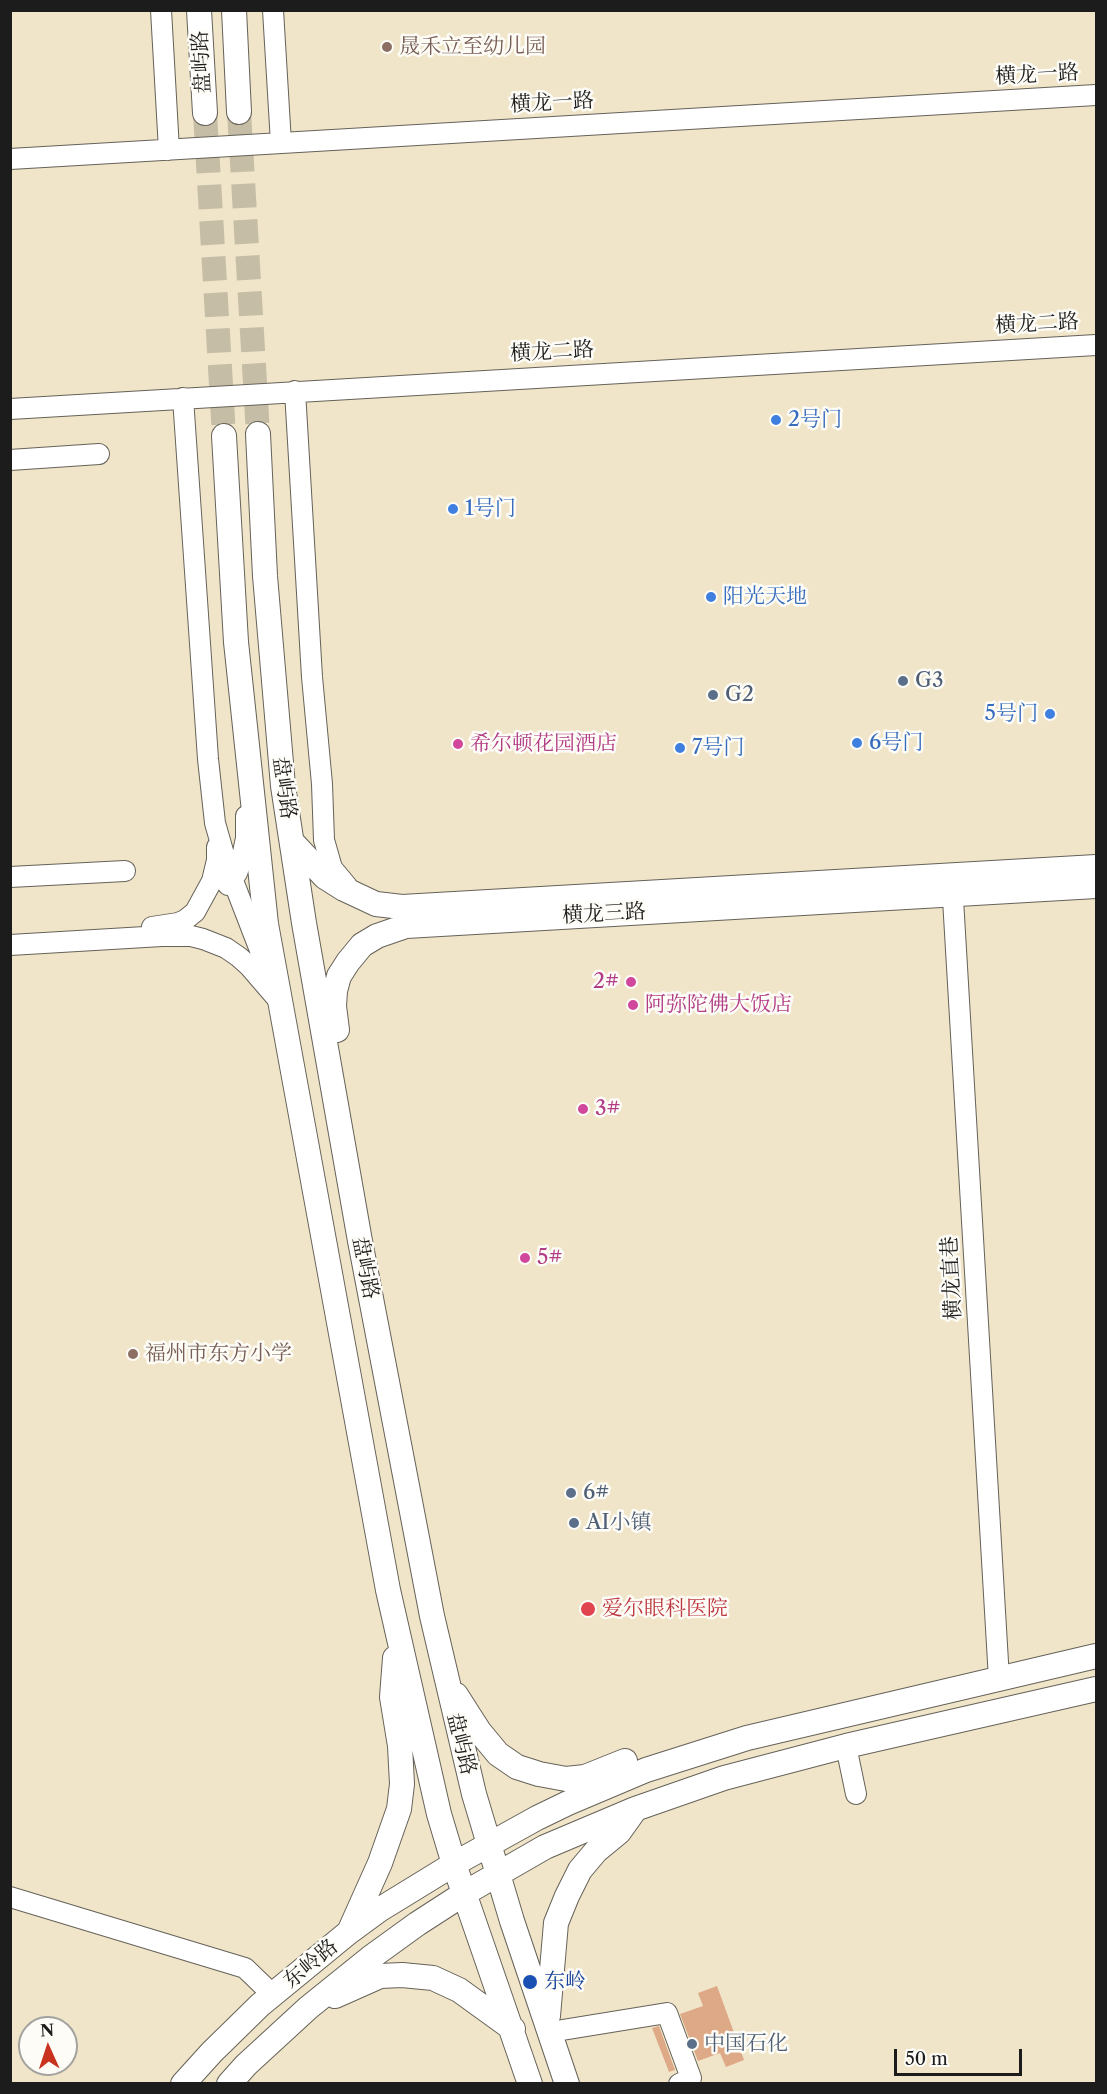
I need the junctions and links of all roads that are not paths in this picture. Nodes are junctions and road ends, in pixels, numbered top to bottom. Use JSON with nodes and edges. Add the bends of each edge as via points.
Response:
{"nodes":[{"id":1,"x":161,"y":10,"type":"edge"},
{"id":2,"x":199,"y":10,"type":"edge"},
{"id":3,"x":234,"y":10,"type":"edge"},
{"id":4,"x":273,"y":10,"type":"edge"},
{"id":5,"x":1096,"y":95,"type":"edge"},
{"id":6,"x":239,"y":112,"type":"tunnel mouth"},
{"id":7,"x":205,"y":113,"type":"tunnel mouth"},
{"id":8,"x":280,"y":143,"type":"junction"},
{"id":9,"x":169,"y":150,"type":"junction"},
{"id":10,"x":10,"y":159,"type":"edge"},
{"id":11,"x":1096,"y":345,"type":"edge"},
{"id":12,"x":295,"y":391,"type":"junction"},
{"id":13,"x":183,"y":398,"type":"junction"},
{"id":14,"x":10,"y":409,"type":"edge"},
{"id":15,"x":258,"y":434,"type":"tunnel mouth"},
{"id":16,"x":224,"y":436,"type":"tunnel mouth"},
{"id":17,"x":99,"y":454,"type":"dead end"},
{"id":18,"x":10,"y":460,"type":"edge"},
{"id":19,"x":249,"y":772,"type":"junction"},
{"id":20,"x":215,"y":823,"type":"junction"},
{"id":21,"x":292,"y":842,"type":"junction"},
{"id":22,"x":1096,"y":867,"type":"edge"},
{"id":23,"x":125,"y":871,"type":"dead end"},
{"id":24,"x":10,"y":878,"type":"edge"},
{"id":25,"x":232,"y":879,"type":"junction"},
{"id":26,"x":953,"y":885,"type":"junction"},
{"id":27,"x":1096,"y":886,"type":"edge"},
{"id":28,"x":363,"y":899,"type":"junction"},
{"id":29,"x":195,"y":912,"type":"junction"},
{"id":30,"x":10,"y":934,"type":"edge"},
{"id":31,"x":10,"y":945,"type":"edge"},
{"id":32,"x":280,"y":1002,"type":"junction"},
{"id":33,"x":349,"y":1182,"type":"junction"},
{"id":34,"x":396,"y":1634,"type":"junction"},
{"id":35,"x":1096,"y":1656,"type":"edge"},
{"id":36,"x":999,"y":1679,"type":"junction"},
{"id":37,"x":446,"y":1680,"type":"junction"},
{"id":38,"x":1096,"y":1689,"type":"edge"},
{"id":39,"x":846,"y":1746,"type":"junction"},
{"id":40,"x":681,"y":1758,"type":"junction"},
{"id":41,"x":856,"y":1794,"type":"dead end"},
{"id":42,"x":635,"y":1809,"type":"junction"},
{"id":43,"x":489,"y":1844,"type":"junction"},
{"id":44,"x":454,"y":1864,"type":"junction"},
{"id":45,"x":498,"y":1874,"type":"junction"},
{"id":46,"x":465,"y":1893,"type":"junction"},
{"id":47,"x":10,"y":1897,"type":"edge"},
{"id":48,"x":349,"y":1932,"type":"junction"},
{"id":49,"x":273,"y":1995,"type":"junction"},
{"id":50,"x":308,"y":2008,"type":"junction"},
{"id":51,"x":549,"y":2028,"type":"junction"},
{"id":52,"x":513,"y":2029,"type":"junction"},
{"id":53,"x":183,"y":2084,"type":"edge"},
{"id":54,"x":229,"y":2084,"type":"edge"},
{"id":55,"x":530,"y":2084,"type":"edge"},
{"id":56,"x":567,"y":2084,"type":"edge"},
{"id":57,"x":680,"y":2084,"type":"edge"}],
"edges":[{"from":1,"to":9,"type":"street"},
{"from":2,"to":7,"type":"main road","name":"盘屿路"},
{"from":3,"to":6,"type":"main road","name":"盘屿路"},
{"from":4,"to":8,"type":"street"},
{"from":5,"to":8,"type":"street","name":"横龙一路"},
{"from":8,"to":9,"type":"street","name":"横龙一路"},
{"from":9,"to":10,"type":"street","name":"横龙一路"},
{"from":11,"to":12,"type":"street","name":"横龙二路"},
{"from":12,"to":13,"type":"street","name":"横龙二路"},
{"from":12,"to":28,"type":"street","via":[[324,840],[332,868]]},
{"from":13,"to":14,"type":"street","name":"横龙二路"},
{"from":13,"to":20,"type":"street"},
{"from":15,"to":21,"type":"main road","name":"盘屿路","via":[[273,683]]},
{"from":16,"to":19,"type":"main road","name":"盘屿路","via":[[236,642]]},
{"from":17,"to":18,"type":"street"},
{"from":19,"to":25,"type":"street","via":[[244,851]]},
{"from":19,"to":32,"type":"main road","name":"盘屿路","via":[[266,924]]},
{"from":20,"to":25,"type":"street"},
{"from":20,"to":29,"type":"street","via":[[216,869]]},
{"from":21,"to":28,"type":"main road","name":"横龙三路","via":[[325,877]]},
{"from":21,"to":33,"type":"main road","name":"盘屿路"},
{"from":22,"to":26,"type":"main road","name":"横龙三路"},
{"from":23,"to":24,"type":"street"},
{"from":25,"to":29,"type":"street"},
{"from":25,"to":32,"type":"street"},
{"from":26,"to":27,"type":"main road","name":"横龙三路"},
{"from":26,"to":28,"type":"main road","name":"横龙三路","via":[[417,907],[389,906]]},
{"from":26,"to":33,"type":"main road","name":"横龙三路","via":[[406,926],[377,936],[356,951],[339,976],[335,991],[348,1103]]},
{"from":26,"to":36,"type":"street","name":"横龙直巷"},
{"from":29,"to":30,"type":"street","via":[[185,920],[163,926]]},
{"from":31,"to":32,"type":"street","via":[[191,936],[216,943],[239,957]]},
{"from":32,"to":34,"type":"main road","name":"盘屿路"},
{"from":33,"to":37,"type":"main road","name":"盘屿路"},
{"from":34,"to":44,"type":"main road","name":"盘屿路"},
{"from":34,"to":48,"type":"main road","via":[[392,1697],[400,1746],[399,1809]]},
{"from":35,"to":36,"type":"main road"},
{"from":36,"to":40,"type":"main road","via":[[747,1738]]},
{"from":37,"to":40,"type":"main road","via":[[479,1731],[498,1754],[517,1767],[566,1779],[585,1777],[628,1760]]},
{"from":37,"to":43,"type":"main road","name":"盘屿路"},
{"from":38,"to":39,"type":"main road","name":"东岭路"},
{"from":39,"to":41,"type":"street"},
{"from":39,"to":42,"type":"main road","name":"东岭路","via":[[724,1778]]},
{"from":40,"to":43,"type":"main road","name":"东岭路","via":[[586,1795]]},
{"from":42,"to":45,"type":"main road","name":"东岭路","via":[[545,1847]]},
{"from":42,"to":51,"type":"main road","via":[[619,1833],[580,1870],[556,1923]]},
{"from":43,"to":44,"type":"main road","name":"东岭路"},
{"from":43,"to":45,"type":"main road","name":"盘屿路"},
{"from":44,"to":46,"type":"main road","name":"盘屿路"},
{"from":44,"to":48,"type":"main road","name":"东岭路"},
{"from":45,"to":46,"type":"main road","name":"东岭路"},
{"from":45,"to":51,"type":"main road","name":"盘屿路"},
{"from":46,"to":50,"type":"main road","name":"东岭路","via":[[401,1935]]},
{"from":46,"to":52,"type":"main road","name":"盘屿路"},
{"from":47,"to":49,"type":"street","via":[[245,1968]]},
{"from":48,"to":49,"type":"main road","name":"东岭路"},
{"from":49,"to":53,"type":"main road","name":"东岭路"},
{"from":50,"to":52,"type":"main road","via":[[380,1976],[433,1978],[459,1990]]},
{"from":50,"to":54,"type":"main road","name":"东岭路"},
{"from":51,"to":56,"type":"main road","name":"盘屿路"},
{"from":51,"to":57,"type":"street","via":[[667,2013],[691,2078]]},
{"from":52,"to":55,"type":"main road","name":"盘屿路"}]}
